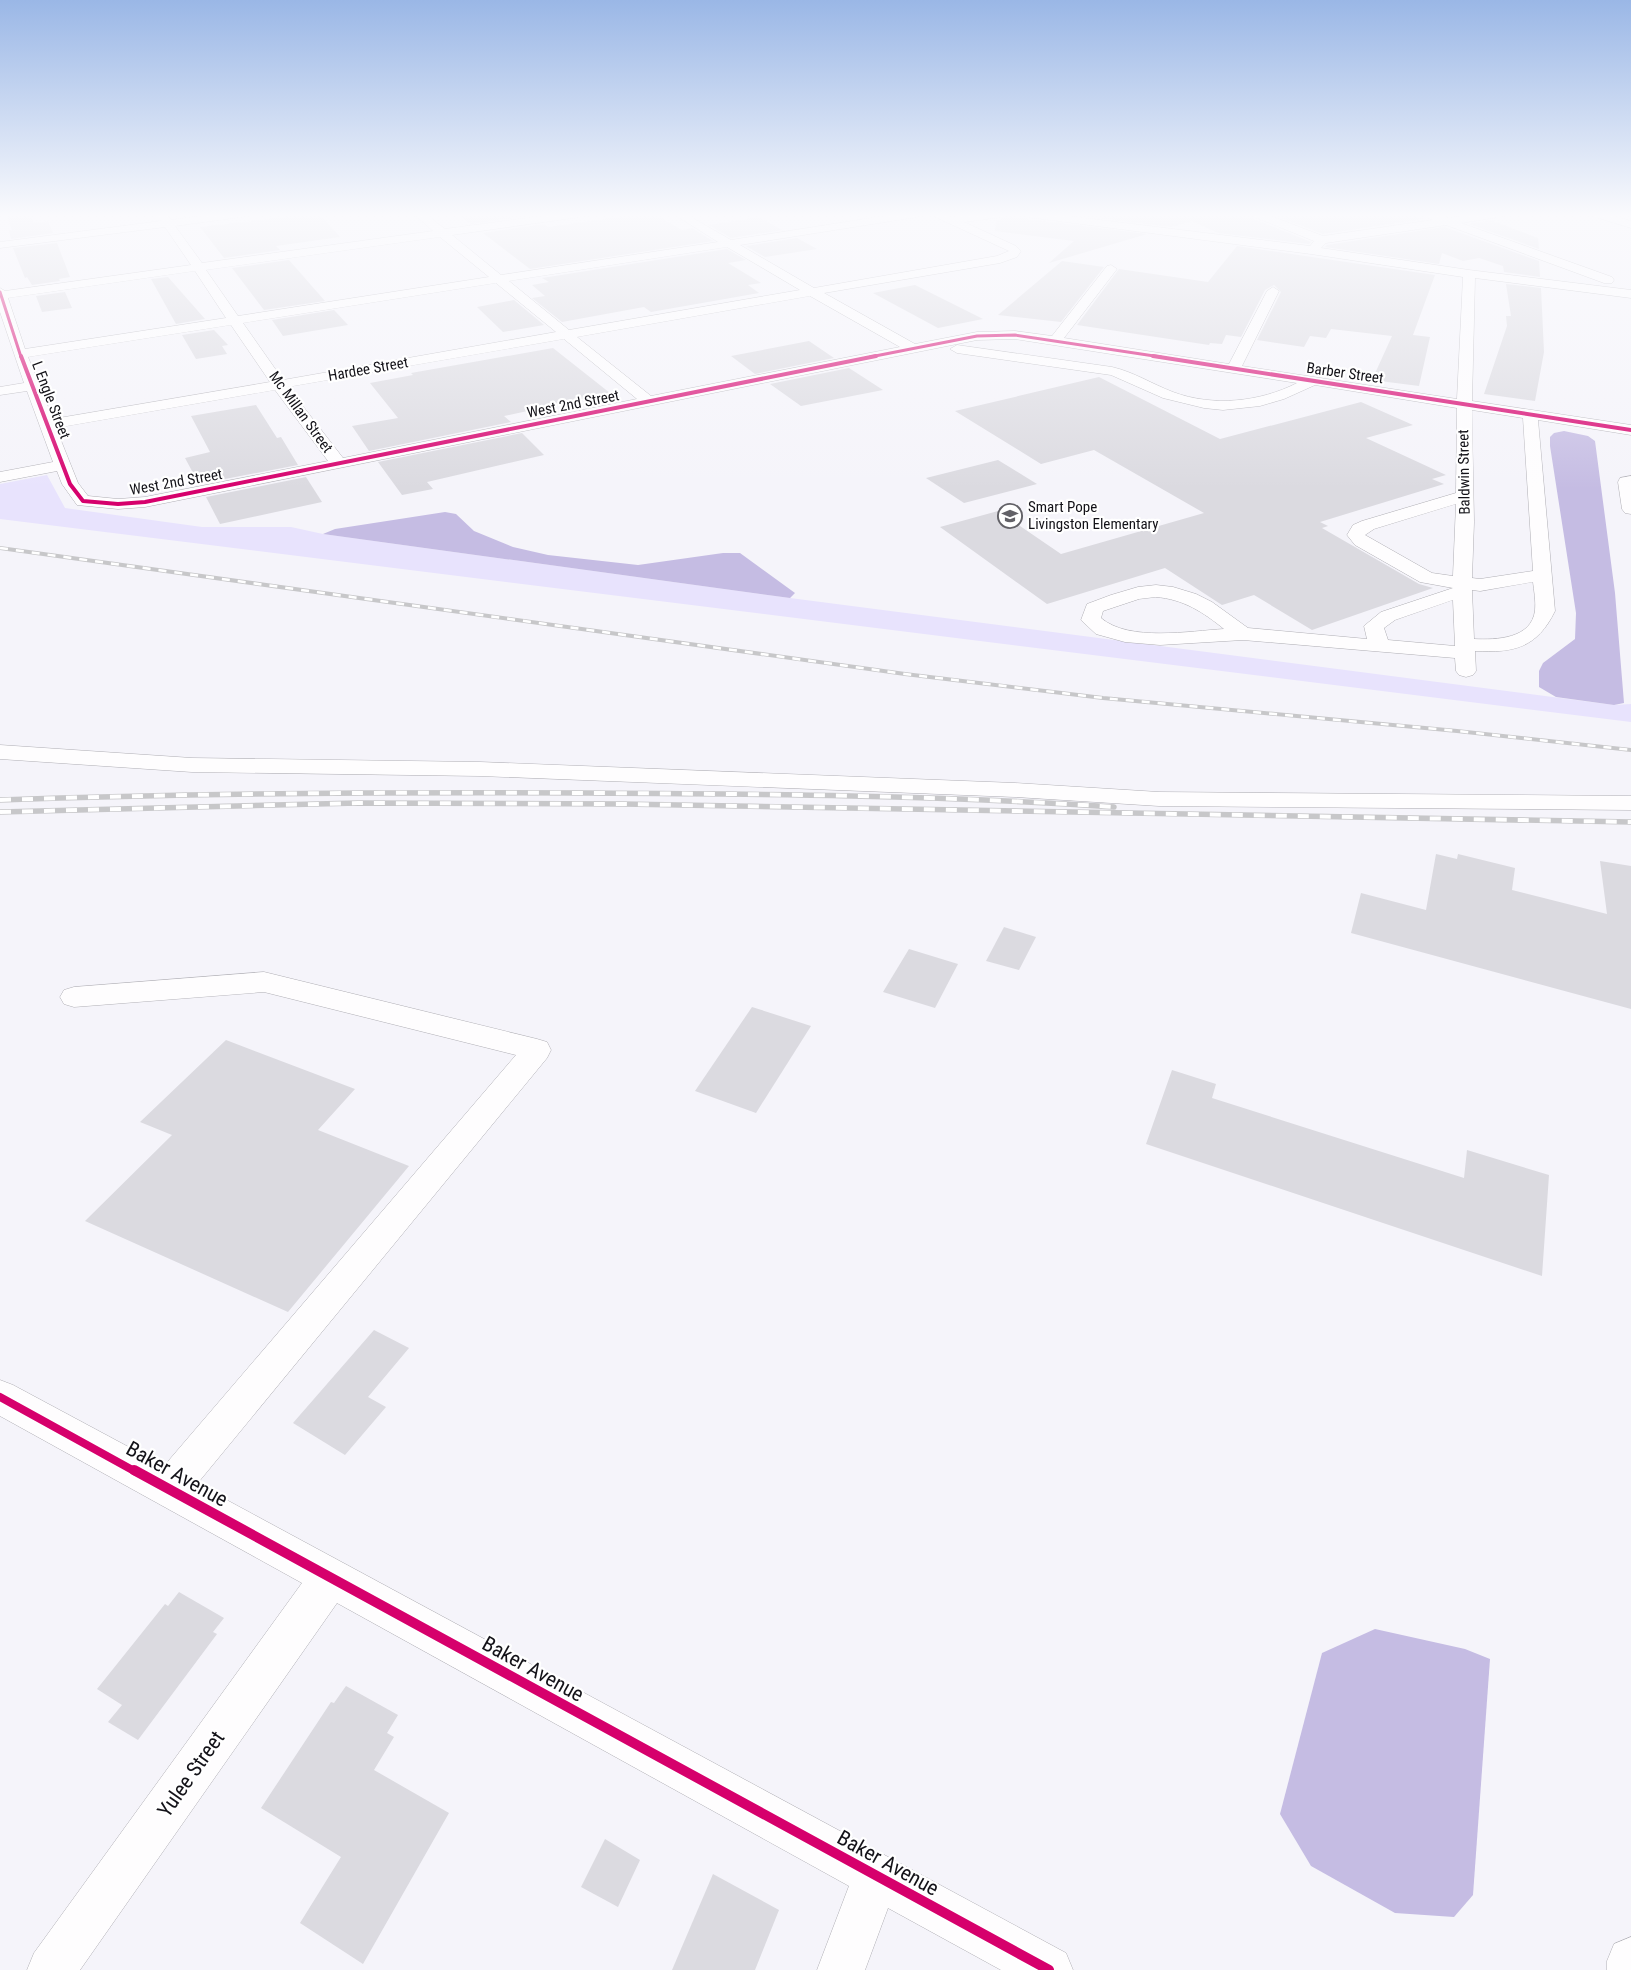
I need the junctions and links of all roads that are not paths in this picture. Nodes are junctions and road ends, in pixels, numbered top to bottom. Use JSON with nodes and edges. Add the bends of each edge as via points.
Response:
{"nodes":[{"id":1,"x":3,"y":305,"type":"edge"},
{"id":2,"x":225,"y":305,"type":"edge"},
{"id":3,"x":333,"y":305,"type":"edge"},
{"id":4,"x":531,"y":305,"type":"edge"},
{"id":5,"x":740,"y":305,"type":"edge"},
{"id":6,"x":835,"y":305,"type":"edge"},
{"id":7,"x":1083,"y":305,"type":"edge"},
{"id":8,"x":1266,"y":305,"type":"edge"},
{"id":9,"x":1467,"y":305,"type":"edge"},
{"id":10,"x":236,"y":320,"type":"junction"},
{"id":11,"x":5,"y":322,"type":"edge"},
{"id":12,"x":567,"y":335,"type":"junction"},
{"id":13,"x":1055,"y":341,"type":"junction"},
{"id":14,"x":931,"y":345,"type":"junction"},
{"id":15,"x":914,"y":349,"type":"junction"},
{"id":16,"x":20,"y":354,"type":"junction"},
{"id":17,"x":1233,"y":369,"type":"junction"},
{"id":18,"x":1307,"y":384,"type":"junction"},
{"id":19,"x":280,"y":385,"type":"junction"},
{"id":20,"x":33,"y":386,"type":"junction"},
{"id":21,"x":0,"y":391,"type":"edge"},
{"id":22,"x":649,"y":402,"type":"junction"},
{"id":23,"x":1464,"y":404,"type":"junction"},
{"id":24,"x":1530,"y":414,"type":"junction"},
{"id":25,"x":47,"y":425,"type":"junction"},
{"id":26,"x":1631,"y":430,"type":"edge"},
{"id":27,"x":339,"y":464,"type":"junction"},
{"id":28,"x":63,"y":465,"type":"junction"},
{"id":29,"x":0,"y":477,"type":"edge"},
{"id":30,"x":1631,"y":481,"type":"edge"},
{"id":31,"x":1464,"y":496,"type":"junction"},
{"id":32,"x":96,"y":504,"type":"joint"},
{"id":33,"x":1631,"y":509,"type":"edge"},
{"id":34,"x":1542,"y":575,"type":"junction"},
{"id":35,"x":1462,"y":587,"type":"junction"},
{"id":36,"x":1243,"y":634,"type":"junction"},
{"id":37,"x":1379,"y":645,"type":"junction"},
{"id":38,"x":1465,"y":656,"type":"junction"},
{"id":39,"x":0,"y":752,"type":"edge"},
{"id":40,"x":1631,"y":802,"type":"edge"},
{"id":41,"x":74,"y":997,"type":"dead end"},
{"id":42,"x":0,"y":1397,"type":"edge"},
{"id":43,"x":170,"y":1488,"type":"junction"},
{"id":44,"x":331,"y":1577,"type":"junction"},
{"id":45,"x":877,"y":1875,"type":"junction"},
{"id":46,"x":1631,"y":1961,"type":"edge"},
{"id":47,"x":51,"y":1970,"type":"edge"},
{"id":48,"x":841,"y":1970,"type":"edge"},
{"id":49,"x":1049,"y":1970,"type":"edge"},
{"id":50,"x":1631,"y":1970,"type":"edge"}],
"edges":[{"from":1,"to":11,"type":"street","name":"L Engle Street"},
{"from":2,"to":10,"type":"street","name":"Mc Millan Street"},
{"from":3,"to":10,"type":"street"},
{"from":4,"to":12,"type":"street"},
{"from":5,"to":12,"type":"street","name":"Hardee Street"},
{"from":6,"to":15,"type":"street"},
{"from":7,"to":13,"type":"street"},
{"from":8,"to":17,"type":"street"},
{"from":9,"to":23,"type":"street","name":"Baldwin Street"},
{"from":10,"to":16,"type":"street"},
{"from":10,"to":19,"type":"street","name":"Mc Millan Street"},
{"from":11,"to":16,"type":"street","name":"L Engle Street"},
{"from":12,"to":19,"type":"street","name":"Hardee Street"},
{"from":12,"to":22,"type":"street"},
{"from":13,"to":14,"type":"street","name":"West 2nd Street","via":[[996,334]]},
{"from":13,"to":17,"type":"street","name":"Barber Street"},
{"from":14,"to":15,"type":"street","name":"West 2nd Street"},
{"from":14,"to":18,"type":"street","via":[[1115,371],[1178,398],[1207,404],[1250,403],[1290,393]]},
{"from":15,"to":22,"type":"street","name":"West 2nd Street"},
{"from":16,"to":20,"type":"street","name":"L Engle Street"},
{"from":17,"to":18,"type":"street","name":"Barber Street"},
{"from":18,"to":23,"type":"street","name":"Barber Street"},
{"from":19,"to":25,"type":"street","name":"Hardee Street"},
{"from":19,"to":27,"type":"street","name":"Mc Millan Street"},
{"from":20,"to":21,"type":"street"},
{"from":20,"to":25,"type":"street","name":"L Engle Street"},
{"from":22,"to":27,"type":"street","name":"West 2nd Street"},
{"from":23,"to":24,"type":"street","name":"Barber Street"},
{"from":23,"to":31,"type":"street","name":"Baldwin Street"},
{"from":24,"to":26,"type":"street","name":"Barber Street"},
{"from":24,"to":34,"type":"street"},
{"from":25,"to":28,"type":"street","name":"L Engle Street"},
{"from":27,"to":32,"type":"street","name":"West 2nd Street","via":[[145,502]]},
{"from":28,"to":29,"type":"street"},
{"from":28,"to":32,"type":"street","name":"L Engle Street","via":[[70,484],[83,501]]},
{"from":30,"to":33,"type":"street","via":[[1626,482]]},
{"from":31,"to":35,"type":"street","name":"Baldwin Street"},
{"from":31,"to":35,"type":"street","via":[[1368,525],[1359,529],[1356,535],[1361,542],[1427,578]]},
{"from":34,"to":35,"type":"street"},
{"from":34,"to":38,"type":"street","via":[[1545,611],[1540,625],[1529,636]]},
{"from":35,"to":37,"type":"street","via":[[1388,616],[1374,626]]},
{"from":35,"to":38,"type":"street","name":"Baldwin Street"},
{"from":36,"to":36,"type":"street","via":[[1201,602],[1175,592],[1144,590],[1117,597],[1094,608],[1091,620],[1103,630],[1160,640]]},
{"from":36,"to":37,"type":"street"},
{"from":37,"to":38,"type":"street"},
{"from":39,"to":40,"type":"street","via":[[192,766],[480,769],[1014,790],[1159,799]]},
{"from":41,"to":43,"type":"street","via":[[264,982],[537,1050]]},
{"from":42,"to":43,"type":"street","name":"Baker Avenue"},
{"from":43,"to":44,"type":"street","name":"Baker Avenue"},
{"from":44,"to":45,"type":"street","name":"Baker Avenue"},
{"from":44,"to":47,"type":"street","name":"Yulee Street"},
{"from":45,"to":48,"type":"street"},
{"from":45,"to":49,"type":"street","name":"Baker Avenue"},
{"from":46,"to":50,"type":"street"}]}
